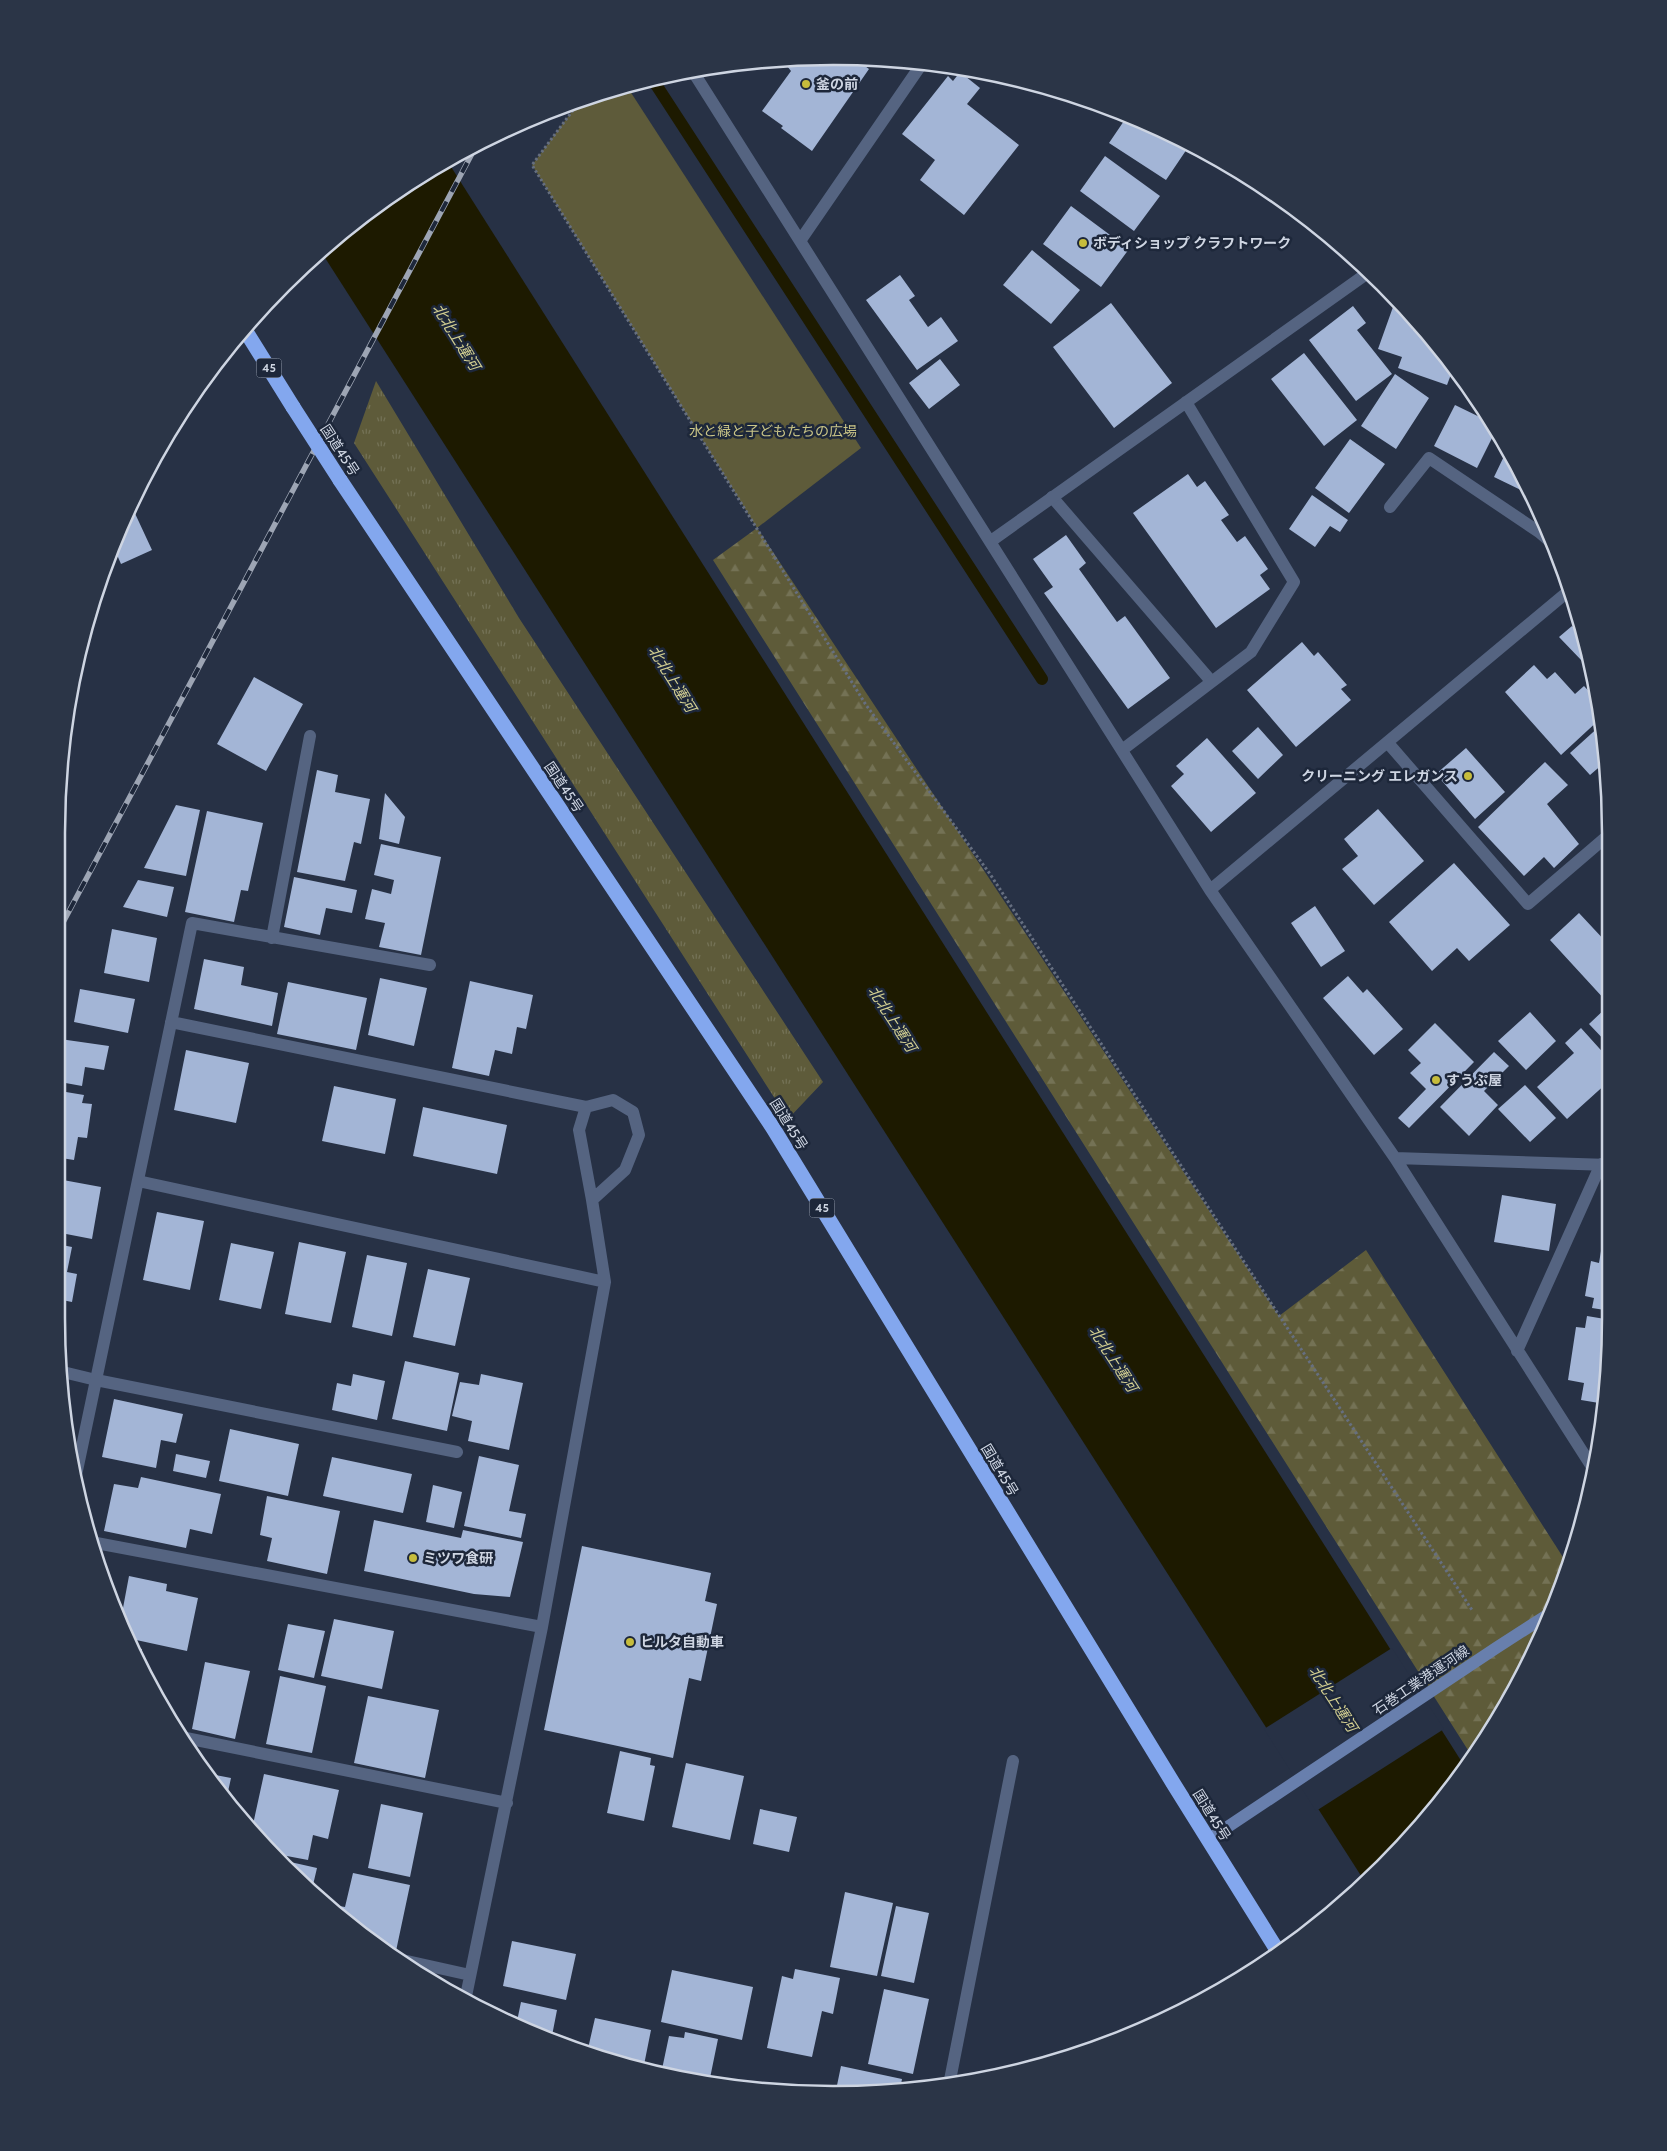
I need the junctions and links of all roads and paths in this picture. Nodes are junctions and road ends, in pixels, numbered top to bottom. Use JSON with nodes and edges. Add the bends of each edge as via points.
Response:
{"nodes":[{"id":1,"x":917,"y":70,"type":"edge"},
{"id":2,"x":697,"y":78,"type":"edge"},
{"id":3,"x":572,"y":111,"type":"edge"},
{"id":4,"x":800,"y":241,"type":"junction"},
{"id":5,"x":1362,"y":277,"type":"edge"},
{"id":6,"x":249,"y":336,"type":"edge"},
{"id":7,"x":1186,"y":402,"type":"junction"},
{"id":8,"x":1052,"y":497,"type":"junction"},
{"id":9,"x":1390,"y":507,"type":"dead end"},
{"id":10,"x":1542,"y":534,"type":"edge"},
{"id":11,"x":991,"y":541,"type":"junction"},
{"id":12,"x":1564,"y":595,"type":"edge"},
{"id":13,"x":1211,"y":681,"type":"junction"},
{"id":14,"x":310,"y":736,"type":"dead end"},
{"id":15,"x":1388,"y":743,"type":"junction"},
{"id":16,"x":1122,"y":750,"type":"junction"},
{"id":17,"x":1602,"y":841,"type":"edge"},
{"id":18,"x":1210,"y":890,"type":"junction"},
{"id":19,"x":272,"y":938,"type":"junction"},
{"id":20,"x":430,"y":965,"type":"dead end"},
{"id":21,"x":171,"y":1022,"type":"junction"},
{"id":22,"x":586,"y":1108,"type":"junction"},
{"id":23,"x":1395,"y":1158,"type":"junction"},
{"id":24,"x":1602,"y":1165,"type":"edge"},
{"id":25,"x":1602,"y":1171,"type":"edge"},
{"id":26,"x":138,"y":1181,"type":"junction"},
{"id":27,"x":592,"y":1200,"type":"junction"},
{"id":28,"x":605,"y":1282,"type":"junction"},
{"id":29,"x":1517,"y":1351,"type":"junction"},
{"id":30,"x":68,"y":1373,"type":"edge"},
{"id":31,"x":96,"y":1380,"type":"junction"},
{"id":32,"x":457,"y":1452,"type":"dead end"},
{"id":33,"x":79,"y":1461,"type":"edge"},
{"id":34,"x":1588,"y":1461,"type":"edge"},
{"id":35,"x":99,"y":1544,"type":"edge"},
{"id":36,"x":1472,"y":1610,"type":"dead end"},
{"id":37,"x":1541,"y":1619,"type":"edge"},
{"id":38,"x":542,"y":1627,"type":"junction"},
{"id":39,"x":192,"y":1739,"type":"edge"},
{"id":40,"x":1013,"y":1762,"type":"dead end"},
{"id":41,"x":507,"y":1803,"type":"junction"},
{"id":42,"x":1208,"y":1840,"type":"junction"},
{"id":43,"x":1274,"y":1946,"type":"edge"},
{"id":44,"x":421,"y":1965,"type":"edge"},
{"id":45,"x":470,"y":1975,"type":"junction"},
{"id":46,"x":467,"y":1992,"type":"edge"},
{"id":47,"x":951,"y":2076,"type":"edge"}],
"edges":[{"from":1,"to":4,"type":"street"},
{"from":2,"to":4,"type":"street"},
{"from":3,"to":36,"type":"path","via":[[532,165],[866,705],[990,874]]},
{"from":4,"to":11,"type":"street"},
{"from":5,"to":7,"type":"street"},
{"from":6,"to":42,"type":"highway","name":"国道45号","number":"45","bridge":true,"via":[[340,480],[773,1128]]},
{"from":7,"to":8,"type":"street"},
{"from":7,"to":13,"type":"street","via":[[1294,582],[1252,652]]},
{"from":8,"to":11,"type":"street"},
{"from":8,"to":13,"type":"street"},
{"from":9,"to":10,"type":"street","via":[[1430,458]]},
{"from":11,"to":16,"type":"street"},
{"from":12,"to":15,"type":"street"},
{"from":13,"to":16,"type":"street"},
{"from":14,"to":19,"type":"street"},
{"from":15,"to":17,"type":"street","via":[[1528,904]]},
{"from":15,"to":18,"type":"street"},
{"from":16,"to":18,"type":"street"},
{"from":18,"to":23,"type":"street"},
{"from":19,"to":20,"type":"street"},
{"from":19,"to":21,"type":"street","via":[[192,924]]},
{"from":21,"to":22,"type":"street"},
{"from":21,"to":26,"type":"street"},
{"from":22,"to":27,"type":"street","via":[[579,1130]]},
{"from":22,"to":27,"type":"street","via":[[612,1100],[633,1112],[639,1135],[625,1170]]},
{"from":23,"to":24,"type":"street"},
{"from":23,"to":29,"type":"street"},
{"from":25,"to":29,"type":"street"},
{"from":26,"to":28,"type":"street"},
{"from":26,"to":31,"type":"street"},
{"from":27,"to":28,"type":"street"},
{"from":28,"to":38,"type":"street"},
{"from":29,"to":34,"type":"street"},
{"from":30,"to":31,"type":"street"},
{"from":31,"to":32,"type":"street"},
{"from":31,"to":33,"type":"street"},
{"from":35,"to":38,"type":"street"},
{"from":37,"to":42,"type":"street","name":"石巻工業港運河線"},
{"from":38,"to":41,"type":"street"},
{"from":39,"to":41,"type":"street"},
{"from":40,"to":47,"type":"street"},
{"from":41,"to":45,"type":"street"},
{"from":42,"to":43,"type":"highway","name":"国道45号","number":"45"},
{"from":44,"to":45,"type":"street"},
{"from":45,"to":46,"type":"street"}]}
